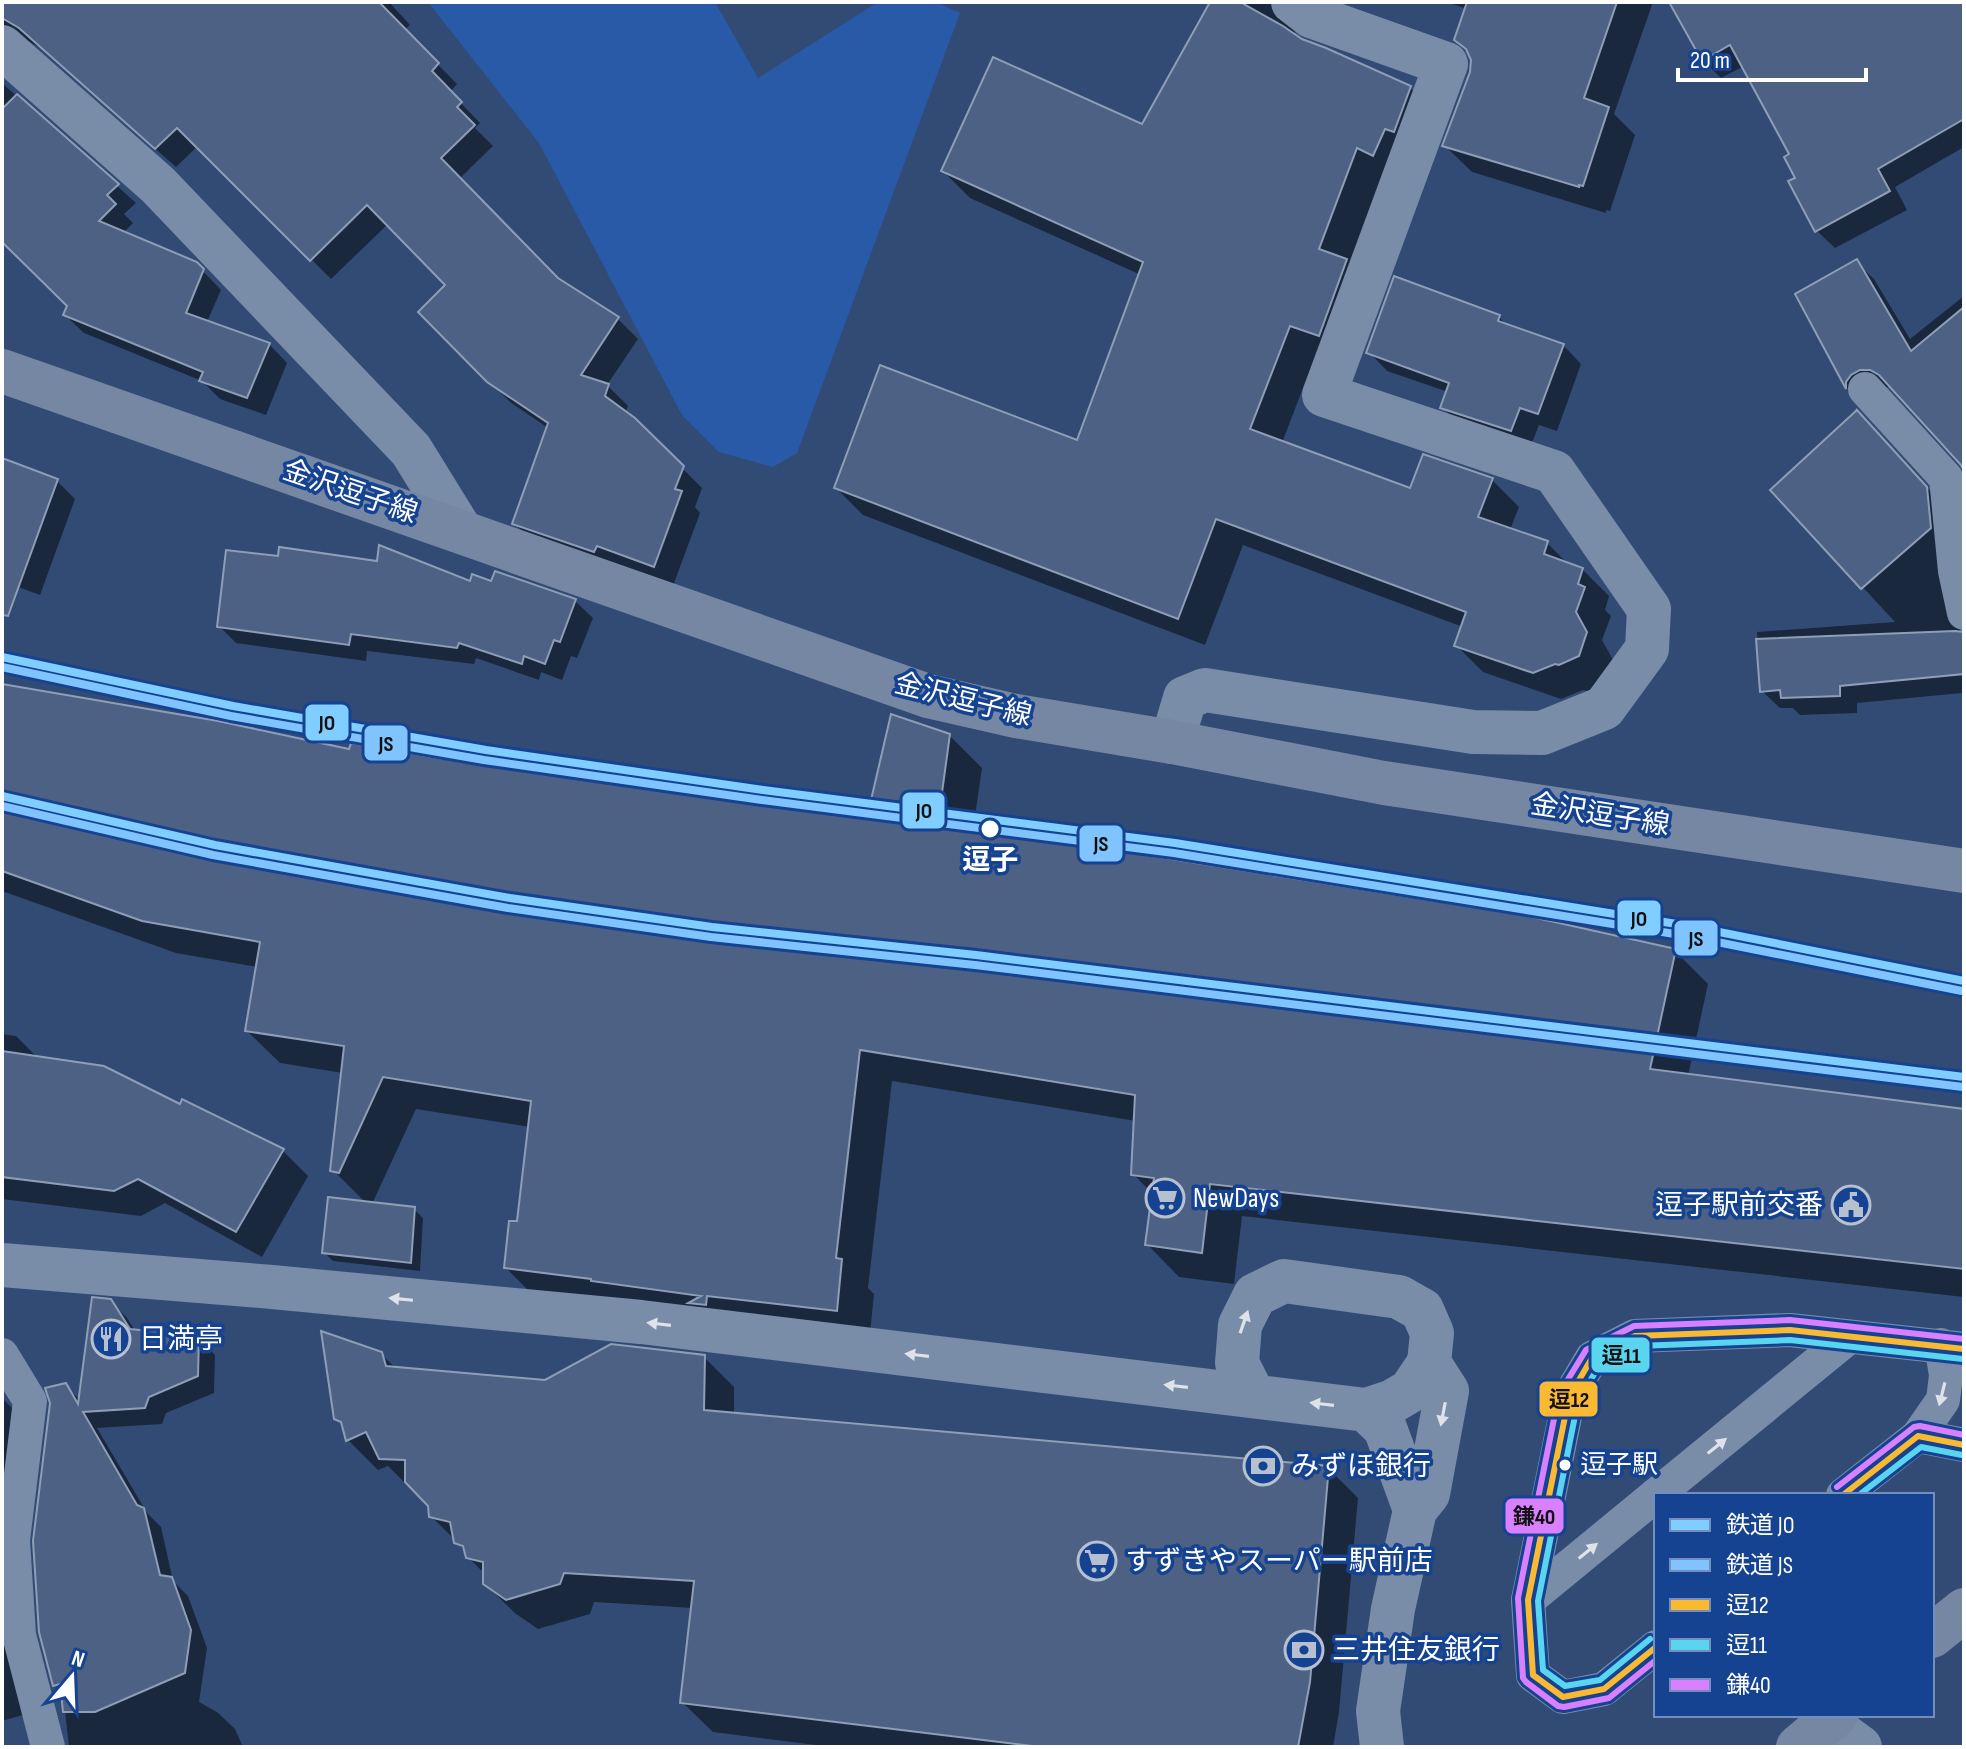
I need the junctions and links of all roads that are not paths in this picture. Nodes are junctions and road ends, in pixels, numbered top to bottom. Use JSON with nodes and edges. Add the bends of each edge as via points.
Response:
{"nodes":[{"id":1,"x":1293,"y":2,"type":"edge"},
{"id":2,"x":2,"y":47,"type":"edge"},
{"id":3,"x":2,"y":371,"type":"edge"},
{"id":4,"x":1865,"y":389,"type":"dead end"},
{"id":5,"x":461,"y":531,"type":"junction"},
{"id":6,"x":1964,"y":613,"type":"edge"},
{"id":7,"x":1172,"y":742,"type":"junction"},
{"id":8,"x":1964,"y":871,"type":"edge"},
{"id":9,"x":2,"y":1265,"type":"edge"},
{"id":10,"x":1849,"y":1337,"type":"junction"},
{"id":11,"x":1952,"y":1347,"type":"edge"},
{"id":12,"x":2,"y":1355,"type":"edge"},
{"id":13,"x":1429,"y":1363,"type":"junction"},
{"id":14,"x":1253,"y":1395,"type":"junction"},
{"id":15,"x":1366,"y":1410,"type":"junction"},
{"id":16,"x":1918,"y":1436,"type":"junction"},
{"id":17,"x":1964,"y":1445,"type":"edge"},
{"id":18,"x":1658,"y":1493,"type":"edge"},
{"id":19,"x":1846,"y":1493,"type":"edge"},
{"id":20,"x":1654,"y":1497,"type":"edge"},
{"id":21,"x":1415,"y":1510,"type":"junction"},
{"id":22,"x":1528,"y":1600,"type":"junction"},
{"id":23,"x":1964,"y":1610,"type":"edge"},
{"id":24,"x":1934,"y":1634,"type":"edge"},
{"id":25,"x":1654,"y":1649,"type":"edge"},
{"id":26,"x":48,"y":1747,"type":"edge"},
{"id":27,"x":1382,"y":1747,"type":"edge"}],
"edges":[{"from":1,"to":7,"type":"street","via":[[1311,16],[1446,64],[1324,395],[1554,472],[1649,609],[1647,649],[1604,708],[1542,733],[1473,732],[1205,690],[1185,698]]},
{"from":2,"to":5,"type":"street","via":[[158,185],[411,450]]},
{"from":3,"to":5,"type":"main road","name":"金沢逗子線"},
{"from":4,"to":6,"type":"lane","via":[[1946,478]]},
{"from":5,"to":7,"type":"main road","name":"金沢逗子線","via":[[928,696]]},
{"from":7,"to":8,"type":"main road","name":"金沢逗子線","via":[[1384,783]]},
{"from":14,"to":9,"type":"street","one_way":true,"via":[[641,1322]]},
{"from":10,"to":11,"type":"lane"},
{"from":18,"to":10,"type":"lane","one_way":true},
{"from":10,"to":22,"type":"lane","via":[[1790,1330],[1635,1336],[1592,1358],[1569,1397]]},
{"from":11,"to":16,"type":"lane","one_way":true,"via":[[1943,1400]]},
{"from":12,"to":26,"type":"lane","via":[[30,1401],[13,1540],[19,1635]]},
{"from":14,"to":13,"type":"street","one_way":true,"via":[[1237,1363],[1240,1325],[1255,1295],[1284,1281],[1399,1297],[1422,1310],[1432,1333]]},
{"from":13,"to":15,"type":"street","via":[[1410,1391]]},
{"from":13,"to":21,"type":"street","one_way":true,"via":[[1447,1391],[1428,1494]]},
{"from":15,"to":14,"type":"street","one_way":true},
{"from":15,"to":21,"type":"street","via":[[1385,1428]]},
{"from":16,"to":17,"type":"lane"},
{"from":16,"to":19,"type":"lane"},
{"from":22,"to":20,"type":"lane","one_way":true},
{"from":21,"to":27,"type":"street","via":[[1378,1711]]},
{"from":22,"to":25,"type":"lane","via":[[1533,1675],[1563,1697],[1604,1689]]},
{"from":23,"to":24,"type":"main road"}]}
